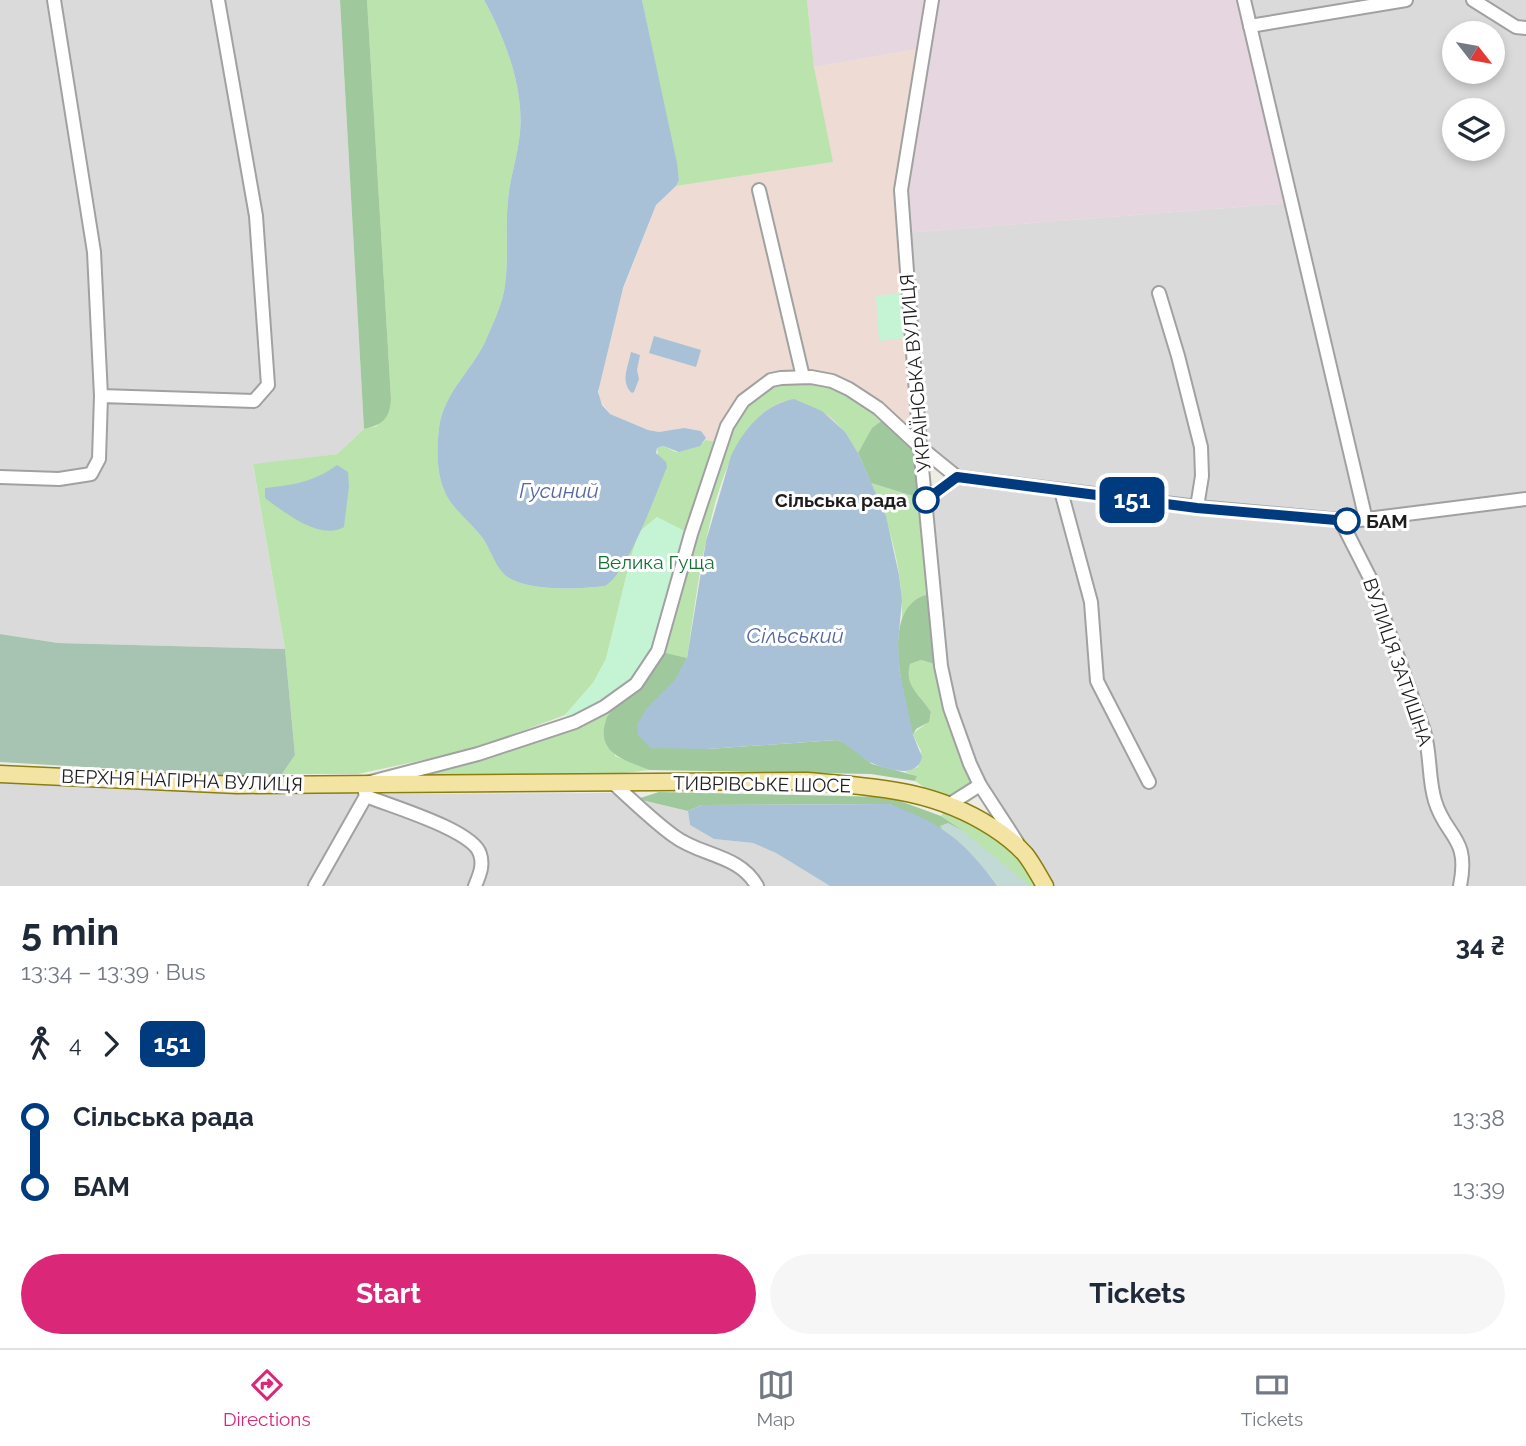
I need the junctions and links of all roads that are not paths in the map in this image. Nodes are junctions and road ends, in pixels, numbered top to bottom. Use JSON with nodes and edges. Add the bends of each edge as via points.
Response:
{"nodes":[{"id":1,"x":54,"y":0,"type":"edge"},
{"id":2,"x":218,"y":0,"type":"edge"},
{"id":3,"x":932,"y":0,"type":"edge"},
{"id":4,"x":1244,"y":0,"type":"edge"},
{"id":5,"x":1406,"y":0,"type":"edge"},
{"id":6,"x":1473,"y":0,"type":"edge"},
{"id":7,"x":1250,"y":26,"type":"junction"},
{"id":8,"x":1526,"y":28,"type":"edge"},
{"id":9,"x":759,"y":190,"type":"dead end"},
{"id":10,"x":1159,"y":293,"type":"dead end"},
{"id":11,"x":803,"y":377,"type":"junction"},
{"id":12,"x":101,"y":396,"type":"junction"},
{"id":13,"x":920,"y":447,"type":"junction"},
{"id":14,"x":0,"y":477,"type":"edge"},
{"id":15,"x":957,"y":477,"type":"junction"},
{"id":16,"x":1061,"y":491,"type":"junction"},
{"id":17,"x":1526,"y":499,"type":"edge"},
{"id":18,"x":926,"y":500,"type":"junction"},
{"id":19,"x":1197,"y":508,"type":"junction"},
{"id":20,"x":1366,"y":520,"type":"junction"},
{"id":21,"x":1340,"y":521,"type":"junction"},
{"id":22,"x":0,"y":774,"type":"edge"},
{"id":23,"x":612,"y":782,"type":"junction"},
{"id":24,"x":1149,"y":782,"type":"dead end"},
{"id":25,"x":980,"y":785,"type":"junction"},
{"id":26,"x":365,"y":790,"type":"junction"},
{"id":27,"x":950,"y":804,"type":"junction"},
{"id":28,"x":1025,"y":854,"type":"junction"},
{"id":29,"x":315,"y":886,"type":"edge"},
{"id":30,"x":475,"y":886,"type":"edge"},
{"id":31,"x":757,"y":886,"type":"edge"},
{"id":32,"x":1045,"y":886,"type":"edge"},
{"id":33,"x":1460,"y":886,"type":"edge"}],
"edges":[{"from":1,"to":12,"type":"street","via":[[94,253]]},
{"from":2,"to":12,"type":"street","via":[[257,216],[268,384],[254,401]]},
{"from":3,"to":13,"type":"street","name":"УКРАЇНСЬКА ВУЛИЦЯ","via":[[901,190]]},
{"from":4,"to":7,"type":"street"},
{"from":5,"to":7,"type":"street"},
{"from":6,"to":8,"type":"street","via":[[1516,27]]},
{"from":7,"to":20,"type":"street"},
{"from":9,"to":11,"type":"street"},
{"from":10,"to":19,"type":"street","via":[[1201,447]]},
{"from":11,"to":13,"type":"street","via":[[821,378],[849,389],[878,408]]},
{"from":11,"to":26,"type":"street","via":[[780,377],[761,386],[743,401],[727,426],[658,650],[636,684],[575,722]]},
{"from":12,"to":14,"type":"street","via":[[99,459],[91,474],[59,479]]},
{"from":13,"to":15,"type":"street"},
{"from":13,"to":18,"type":"street","name":"УКРАЇНСЬКА ВУЛИЦЯ"},
{"from":15,"to":16,"type":"street"},
{"from":15,"to":18,"type":"street"},
{"from":16,"to":19,"type":"street"},
{"from":16,"to":24,"type":"street","via":[[1091,602],[1097,681]]},
{"from":17,"to":20,"type":"street"},
{"from":18,"to":25,"type":"street","name":"УКРАЇНСЬКА ВУЛИЦЯ","via":[[946,693]]},
{"from":19,"to":21,"type":"street"},
{"from":20,"to":21,"type":"street"},
{"from":21,"to":33,"type":"street","name":"ВУЛИЦЯ ЗАТИШНА","via":[[1370,578],[1424,731],[1434,801],[1461,851]]},
{"from":22,"to":26,"type":"main road","name":"ВЕРХНЯ НАГІРНА ВУЛИЦЯ"},
{"from":23,"to":26,"type":"main road","name":"ВЕРХНЯ НАГІРНА ВУЛИЦЯ"},
{"from":23,"to":27,"type":"main road","name":"ТИВРІВСЬКЕ ШОСЕ","via":[[807,781],[905,791]]},
{"from":23,"to":31,"type":"street","via":[[676,838],[738,865]]},
{"from":25,"to":27,"type":"street"},
{"from":25,"to":28,"type":"street","name":"УКРАЇНСЬКА ВУЛИЦЯ"},
{"from":26,"to":29,"type":"street"},
{"from":26,"to":30,"type":"street","via":[[460,833],[474,844],[482,870]]},
{"from":27,"to":28,"type":"main road","name":"ТИВРІВСЬКЕ ШОСЕ","via":[[998,831]]},
{"from":28,"to":32,"type":"main road","name":"ТИВРІВСЬКЕ ШОСЕ"}]}
